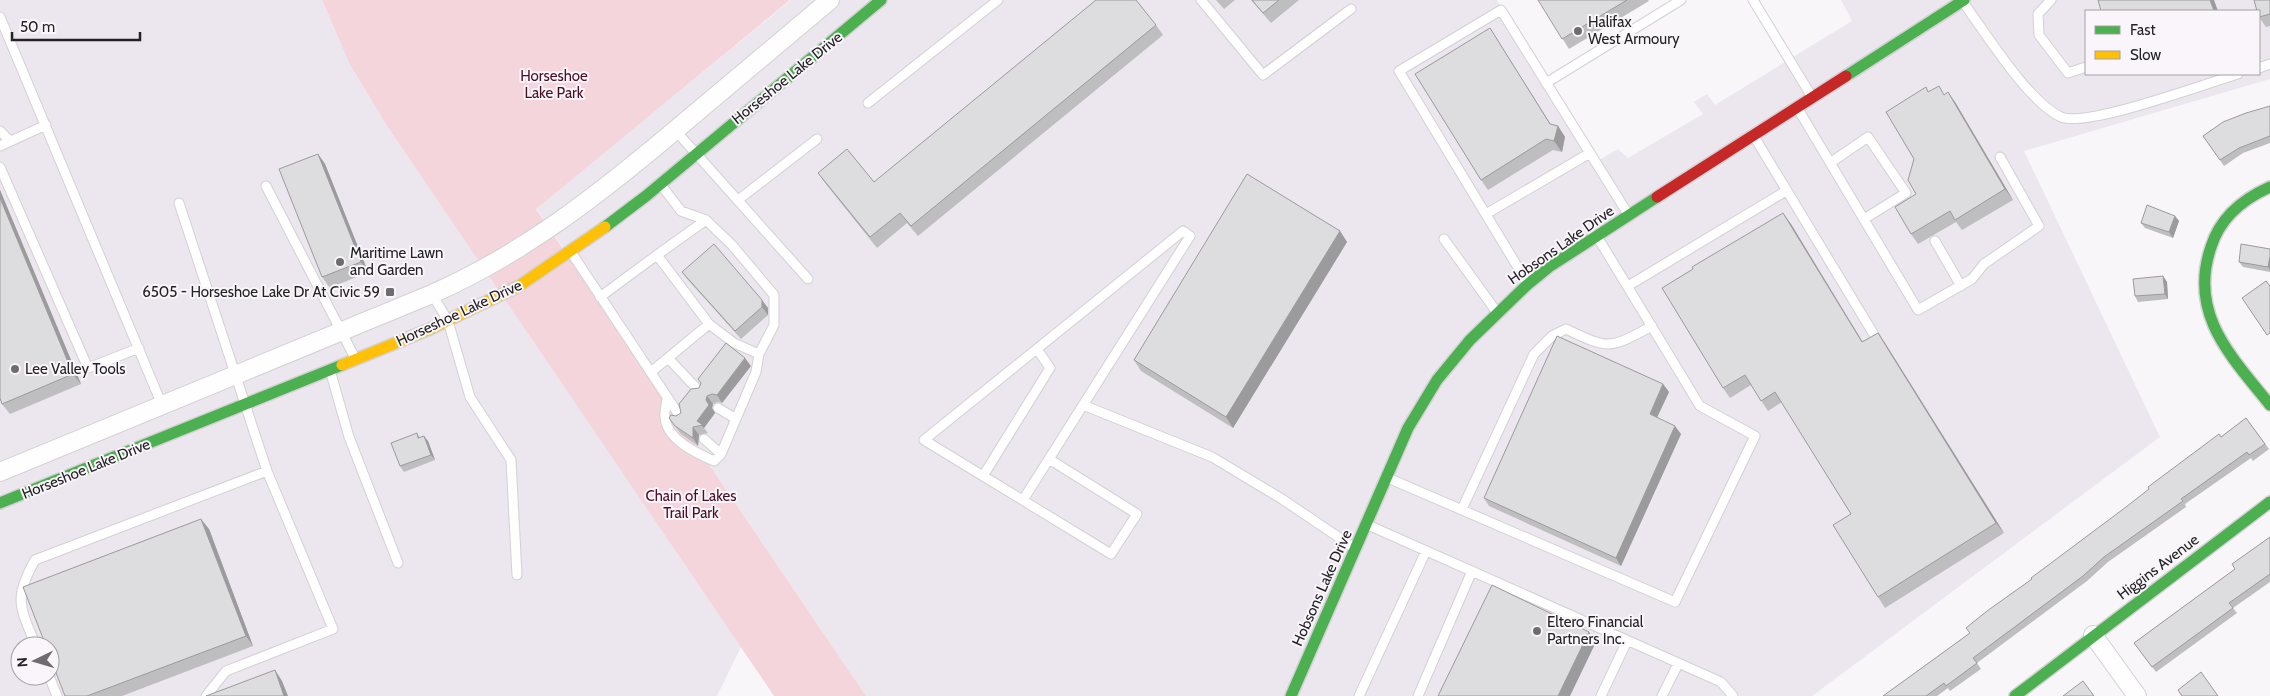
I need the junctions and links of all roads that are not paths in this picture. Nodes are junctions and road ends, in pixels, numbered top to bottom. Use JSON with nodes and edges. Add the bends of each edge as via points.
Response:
{"nodes":[{"id":1,"x":830,"y":0,"type":"edge"},
{"id":2,"x":881,"y":0,"type":"edge"},
{"id":3,"x":998,"y":0,"type":"edge"},
{"id":4,"x":1201,"y":0,"type":"edge"},
{"id":5,"x":1501,"y":0,"type":"edge"},
{"id":6,"x":1681,"y":0,"type":"edge"},
{"id":7,"x":1753,"y":0,"type":"edge"},
{"id":8,"x":2052,"y":0,"type":"edge"},
{"id":9,"x":1963,"y":1,"type":"edge"},
{"id":10,"x":1351,"y":9,"type":"dead end"},
{"id":11,"x":1500,"y":10,"type":"junction"},
{"id":12,"x":0,"y":17,"type":"edge"},
{"id":13,"x":2085,"y":67,"type":"edge"},
{"id":14,"x":2235,"y":75,"type":"edge"},
{"id":15,"x":1546,"y":83,"type":"junction"},
{"id":16,"x":1812,"y":98,"type":"junction"},
{"id":17,"x":868,"y":103,"type":"dead end"},
{"id":18,"x":1796,"y":107,"type":"junction"},
{"id":19,"x":46,"y":125,"type":"junction"},
{"id":20,"x":675,"y":130,"type":"junction"},
{"id":21,"x":0,"y":131,"type":"edge"},
{"id":22,"x":1753,"y":136,"type":"junction"},
{"id":23,"x":817,"y":139,"type":"dead end"},
{"id":24,"x":10,"y":142,"type":"junction"},
{"id":25,"x":0,"y":146,"type":"edge"},
{"id":26,"x":695,"y":153,"type":"junction"},
{"id":27,"x":1590,"y":153,"type":"junction"},
{"id":28,"x":2000,"y":157,"type":"dead end"},
{"id":29,"x":1830,"y":163,"type":"junction"},
{"id":30,"x":0,"y":167,"type":"edge"},
{"id":31,"x":660,"y":184,"type":"junction"},
{"id":32,"x":266,"y":186,"type":"dead end"},
{"id":33,"x":2270,"y":187,"type":"edge"},
{"id":34,"x":1786,"y":191,"type":"junction"},
{"id":35,"x":738,"y":200,"type":"junction"},
{"id":36,"x":179,"y":203,"type":"dead end"},
{"id":37,"x":1486,"y":214,"type":"junction"},
{"id":38,"x":1629,"y":215,"type":"junction"},
{"id":39,"x":1864,"y":219,"type":"junction"},
{"id":40,"x":706,"y":220,"type":"junction"},
{"id":41,"x":1597,"y":235,"type":"junction"},
{"id":42,"x":1444,"y":239,"type":"dead end"},
{"id":43,"x":1935,"y":241,"type":"dead end"},
{"id":44,"x":571,"y":252,"type":"junction"},
{"id":45,"x":657,"y":255,"type":"junction"},
{"id":46,"x":808,"y":280,"type":"dead end"},
{"id":47,"x":1528,"y":284,"type":"junction"},
{"id":48,"x":1628,"y":286,"type":"junction"},
{"id":49,"x":1961,"y":286,"type":"junction"},
{"id":50,"x":432,"y":294,"type":"junction"},
{"id":51,"x":600,"y":297,"type":"junction"},
{"id":52,"x":1496,"y":311,"type":"junction"},
{"id":53,"x":448,"y":322,"type":"junction"},
{"id":54,"x":709,"y":324,"type":"junction"},
{"id":55,"x":1652,"y":326,"type":"junction"},
{"id":56,"x":340,"y":332,"type":"junction"},
{"id":57,"x":1876,"y":338,"type":"edge"},
{"id":58,"x":139,"y":348,"type":"junction"},
{"id":59,"x":1037,"y":349,"type":"junction"},
{"id":60,"x":759,"y":354,"type":"junction"},
{"id":61,"x":668,"y":358,"type":"junction"},
{"id":62,"x":356,"y":359,"type":"junction"},
{"id":63,"x":330,"y":369,"type":"junction"},
{"id":64,"x":651,"y":372,"type":"junction"},
{"id":65,"x":236,"y":374,"type":"junction"},
{"id":66,"x":700,"y":392,"type":"edge"},
{"id":67,"x":667,"y":397,"type":"junction"},
{"id":68,"x":162,"y":405,"type":"junction"},
{"id":69,"x":245,"y":405,"type":"junction"},
{"id":70,"x":1083,"y":405,"type":"junction"},
{"id":71,"x":2270,"y":406,"type":"edge"},
{"id":72,"x":718,"y":408,"type":"edge"},
{"id":73,"x":681,"y":418,"type":"edge"},
{"id":74,"x":736,"y":419,"type":"junction"},
{"id":75,"x":704,"y":439,"type":"edge"},
{"id":76,"x":721,"y":454,"type":"junction"},
{"id":77,"x":1049,"y":459,"type":"junction"},
{"id":78,"x":267,"y":471,"type":"junction"},
{"id":79,"x":0,"y":472,"type":"edge"},
{"id":80,"x":983,"y":476,"type":"junction"},
{"id":81,"x":1386,"y":478,"type":"junction"},
{"id":82,"x":1023,"y":500,"type":"junction"},
{"id":83,"x":2270,"y":502,"type":"edge"},
{"id":84,"x":0,"y":503,"type":"edge"},
{"id":85,"x":1462,"y":509,"type":"junction"},
{"id":86,"x":1366,"y":524,"type":"junction"},
{"id":87,"x":1356,"y":548,"type":"junction"},
{"id":88,"x":1426,"y":551,"type":"junction"},
{"id":89,"x":398,"y":563,"type":"dead end"},
{"id":90,"x":1472,"y":572,"type":"junction"},
{"id":91,"x":517,"y":575,"type":"dead end"},
{"id":92,"x":2093,"y":635,"type":"junction"},
{"id":93,"x":32,"y":636,"type":"edge"},
{"id":94,"x":1627,"y":641,"type":"junction"},
{"id":95,"x":1678,"y":664,"type":"junction"},
{"id":96,"x":206,"y":696,"type":"edge"},
{"id":97,"x":1291,"y":696,"type":"edge"},
{"id":98,"x":1359,"y":696,"type":"edge"},
{"id":99,"x":1418,"y":696,"type":"edge"},
{"id":100,"x":1600,"y":696,"type":"edge"},
{"id":101,"x":1662,"y":696,"type":"edge"},
{"id":102,"x":1733,"y":696,"type":"edge"},
{"id":103,"x":2014,"y":696,"type":"edge"},
{"id":104,"x":2137,"y":696,"type":"edge"}],
"edges":[{"from":1,"to":20,"type":"street","name":"Horseshoe Lake Drive"},
{"from":2,"to":26,"type":"street","name":"Horseshoe Lake Drive"},
{"from":3,"to":17,"type":"lane"},
{"from":4,"to":10,"type":"lane","via":[[1263,75]]},
{"from":5,"to":11,"type":"lane"},
{"from":6,"to":15,"type":"lane"},
{"from":7,"to":16,"type":"lane"},
{"from":8,"to":13,"type":"lane","via":[[2038,14],[2039,35],[2068,73]]},
{"from":9,"to":14,"type":"lane","via":[[2026,86],[2048,109],[2063,118],[2117,111]]},
{"from":9,"to":16,"type":"street","name":"Hobsons Lake Drive"},
{"from":11,"to":15,"type":"lane"},
{"from":11,"to":37,"type":"lane","via":[[1399,71]]},
{"from":12,"to":19,"type":"lane"},
{"from":15,"to":27,"type":"lane"},
{"from":16,"to":18,"type":"street","name":"Hobsons Lake Drive"},
{"from":18,"to":22,"type":"street","name":"Hobsons Lake Drive"},
{"from":18,"to":29,"type":"lane"},
{"from":19,"to":24,"type":"lane"},
{"from":19,"to":58,"type":"lane"},
{"from":20,"to":26,"type":"lane"},
{"from":20,"to":50,"type":"street","name":"Horseshoe Lake Drive","via":[[604,190],[543,234],[485,269]]},
{"from":21,"to":24,"type":"lane"},
{"from":22,"to":34,"type":"lane"},
{"from":22,"to":38,"type":"street","name":"Hobsons Lake Drive"},
{"from":23,"to":35,"type":"lane"},
{"from":24,"to":25,"type":"lane"},
{"from":26,"to":31,"type":"street","name":"Horseshoe Lake Drive"},
{"from":26,"to":35,"type":"lane"},
{"from":27,"to":37,"type":"lane"},
{"from":27,"to":38,"type":"lane"},
{"from":28,"to":49,"type":"lane","via":[[2039,226],[1984,264],[1972,279]]},
{"from":29,"to":39,"type":"lane"},
{"from":29,"to":39,"type":"lane","via":[[1868,137],[1906,193]]},
{"from":30,"to":58,"type":"lane","via":[[88,368]]},
{"from":31,"to":40,"type":"lane","via":[[681,211]]},
{"from":31,"to":44,"type":"street","name":"Horseshoe Lake Drive"},
{"from":32,"to":56,"type":"lane"},
{"from":33,"to":71,"type":"street","via":[[2240,203],[2226,216],[2209,248],[2202,286],[2204,305],[2216,334]]},
{"from":34,"to":48,"type":"lane"},
{"from":34,"to":57,"type":"lane"},
{"from":35,"to":46,"type":"lane"},
{"from":36,"to":65,"type":"lane"},
{"from":37,"to":47,"type":"lane"},
{"from":38,"to":41,"type":"street","name":"Hobsons Lake Drive"},
{"from":39,"to":49,"type":"lane","via":[[1918,310]]},
{"from":40,"to":45,"type":"lane"},
{"from":40,"to":60,"type":"lane","via":[[774,295],[774,325]]},
{"from":41,"to":47,"type":"street","name":"Hobsons Lake Drive"},
{"from":41,"to":48,"type":"lane"},
{"from":42,"to":52,"type":"lane"},
{"from":43,"to":49,"type":"lane"},
{"from":44,"to":51,"type":"lane"},
{"from":44,"to":53,"type":"street","name":"Horseshoe Lake Drive","via":[[519,286]]},
{"from":45,"to":51,"type":"lane"},
{"from":45,"to":54,"type":"lane"},
{"from":47,"to":52,"type":"street","name":"Hobsons Lake Drive"},
{"from":48,"to":55,"type":"lane"},
{"from":50,"to":53,"type":"lane"},
{"from":50,"to":56,"type":"street","name":"Horseshoe Lake Drive"},
{"from":51,"to":64,"type":"lane"},
{"from":52,"to":81,"type":"street","name":"Hobsons Lake Drive","via":[[1448,363],[1425,396]]},
{"from":53,"to":62,"type":"street","name":"Horseshoe Lake Drive"},
{"from":53,"to":91,"type":"lane","via":[[470,397],[511,460]]},
{"from":54,"to":60,"type":"lane","via":[[734,343]]},
{"from":54,"to":61,"type":"lane"},
{"from":55,"to":85,"type":"lane","via":[[1620,343],[1601,345],[1566,329],[1552,336],[1534,354]]},
{"from":55,"to":85,"type":"lane","via":[[1700,406],[1755,436],[1675,602]]},
{"from":56,"to":62,"type":"lane"},
{"from":56,"to":65,"type":"street","name":"Horseshoe Lake Drive"},
{"from":58,"to":68,"type":"lane"},
{"from":59,"to":70,"type":"lane","via":[[1183,231],[1190,236]]},
{"from":59,"to":80,"type":"lane","via":[[1050,368]]},
{"from":59,"to":80,"type":"lane","via":[[924,440]]},
{"from":60,"to":74,"type":"lane","via":[[756,372]]},
{"from":61,"to":64,"type":"lane"},
{"from":61,"to":66,"type":"lane"},
{"from":62,"to":63,"type":"street","name":"Horseshoe Lake Drive"},
{"from":63,"to":69,"type":"street","name":"Horseshoe Lake Drive"},
{"from":63,"to":89,"type":"lane","via":[[349,437]]},
{"from":64,"to":67,"type":"lane"},
{"from":65,"to":68,"type":"street","name":"Horseshoe Lake Drive"},
{"from":65,"to":69,"type":"lane"},
{"from":67,"to":73,"type":"lane"},
{"from":67,"to":76,"type":"lane","via":[[665,418],[669,432],[697,454],[714,461]]},
{"from":68,"to":79,"type":"street","name":"Horseshoe Lake Drive"},
{"from":69,"to":78,"type":"lane"},
{"from":69,"to":84,"type":"street","name":"Horseshoe Lake Drive"},
{"from":70,"to":77,"type":"lane"},
{"from":70,"to":87,"type":"lane","via":[[1212,457]]},
{"from":72,"to":74,"type":"lane"},
{"from":74,"to":76,"type":"lane"},
{"from":75,"to":76,"type":"lane"},
{"from":77,"to":82,"type":"lane"},
{"from":77,"to":82,"type":"lane","via":[[1137,514],[1111,554]]},
{"from":78,"to":93,"type":"lane","via":[[36,560],[23,581],[21,608]]},
{"from":78,"to":96,"type":"lane","via":[[333,629],[226,671]]},
{"from":80,"to":82,"type":"lane"},
{"from":81,"to":85,"type":"lane"},
{"from":81,"to":86,"type":"street","name":"Hobsons Lake Drive"},
{"from":83,"to":92,"type":"street","name":"Higgins Avenue"},
{"from":86,"to":87,"type":"street","name":"Hobsons Lake Drive"},
{"from":86,"to":88,"type":"lane"},
{"from":87,"to":97,"type":"street","name":"Hobsons Lake Drive"},
{"from":88,"to":90,"type":"lane"},
{"from":88,"to":98,"type":"lane"},
{"from":90,"to":94,"type":"lane"},
{"from":90,"to":99,"type":"lane"},
{"from":92,"to":103,"type":"street","name":"Higgins Avenue"},
{"from":92,"to":104,"type":"street"},
{"from":94,"to":95,"type":"lane"},
{"from":94,"to":100,"type":"lane"},
{"from":95,"to":101,"type":"lane"},
{"from":95,"to":102,"type":"lane","via":[[1721,682]]}]}
